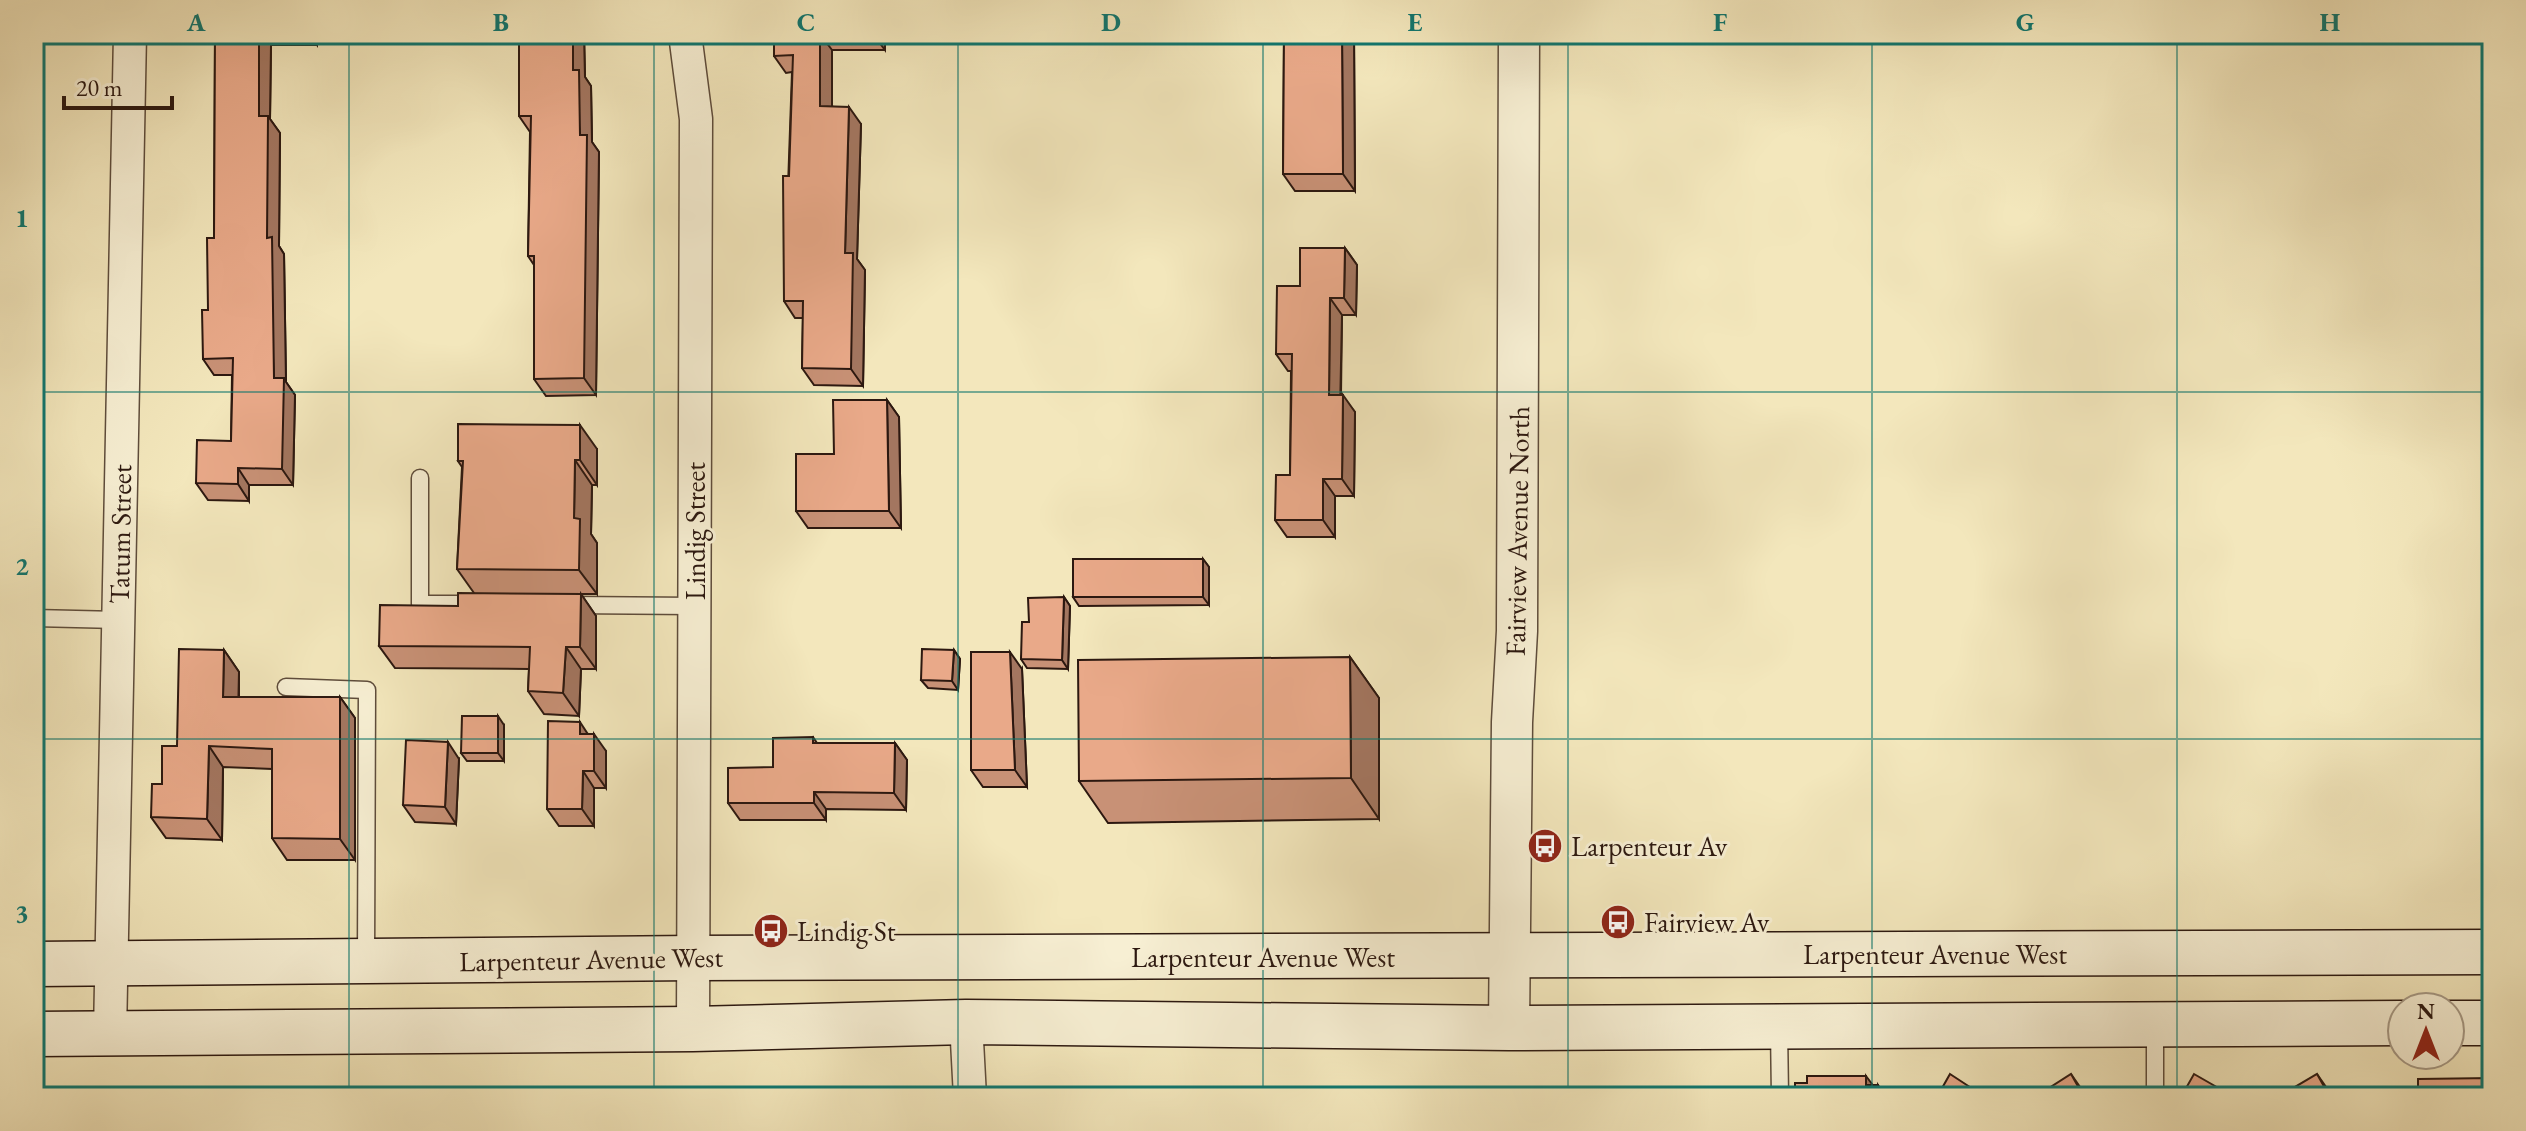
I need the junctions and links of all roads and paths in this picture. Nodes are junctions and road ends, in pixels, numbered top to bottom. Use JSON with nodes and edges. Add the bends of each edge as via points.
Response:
{"nodes":[{"id":1,"x":130,"y":34,"type":"edge"},
{"id":2,"x":685,"y":34,"type":"edge"},
{"id":3,"x":1519,"y":34,"type":"edge"},
{"id":4,"x":420,"y":478,"type":"dead end"},
{"id":5,"x":496,"y":605,"type":"edge"},
{"id":6,"x":557,"y":605,"type":"edge"},
{"id":7,"x":695,"y":606,"type":"junction"},
{"id":8,"x":34,"y":618,"type":"edge"},
{"id":9,"x":118,"y":620,"type":"junction"},
{"id":10,"x":286,"y":687,"type":"dead end"},
{"id":11,"x":2492,"y":952,"type":"edge"},
{"id":12,"x":1508,"y":957,"type":"junction"},
{"id":13,"x":694,"y":958,"type":"junction"},
{"id":14,"x":366,"y":961,"type":"junction"},
{"id":15,"x":34,"y":964,"type":"edge"},
{"id":16,"x":110,"y":964,"type":"junction"},
{"id":17,"x":966,"y":1022,"type":"junction"},
{"id":18,"x":2386,"y":1023,"type":"edge"},
{"id":19,"x":2466,"y":1023,"type":"edge"},
{"id":20,"x":2492,"y":1023,"type":"edge"},
{"id":21,"x":2155,"y":1025,"type":"junction"},
{"id":22,"x":1779,"y":1026,"type":"junction"},
{"id":23,"x":1509,"y":1028,"type":"junction"},
{"id":24,"x":693,"y":1029,"type":"junction"},
{"id":25,"x":34,"y":1034,"type":"edge"},
{"id":26,"x":110,"y":1034,"type":"junction"},
{"id":27,"x":970,"y":1097,"type":"edge"},
{"id":28,"x":1780,"y":1097,"type":"edge"},
{"id":29,"x":2155,"y":1097,"type":"edge"}],
"edges":[{"from":1,"to":9,"type":"street","name":"Tatum Street"},
{"from":2,"to":7,"type":"street","name":"Lindig Street","via":[[696,119]]},
{"from":3,"to":12,"type":"street","name":"Fairview Avenue North","via":[[1517,631]]},
{"from":4,"to":5,"type":"lane","via":[[420,604]]},
{"from":6,"to":7,"type":"lane"},
{"from":7,"to":13,"type":"street","name":"Lindig Street"},
{"from":8,"to":9,"type":"lane"},
{"from":9,"to":16,"type":"street","name":"Tatum Street"},
{"from":10,"to":14,"type":"lane","via":[[367,690]]},
{"from":11,"to":12,"type":"main road","name":"Larpenteur Avenue West"},
{"from":12,"to":13,"type":"main road","name":"Larpenteur Avenue West"},
{"from":12,"to":23,"type":"street","name":"Fairview Avenue North"},
{"from":13,"to":14,"type":"main road","name":"Larpenteur Avenue West"},
{"from":13,"to":24,"type":"street","name":"Lindig Street"},
{"from":14,"to":16,"type":"main road","name":"Larpenteur Avenue West"},
{"from":15,"to":16,"type":"main road","name":"Larpenteur Avenue West"},
{"from":16,"to":26,"type":"street","name":"Tatum Street"},
{"from":17,"to":23,"type":"main road"},
{"from":17,"to":24,"type":"main road"},
{"from":17,"to":27,"type":"street"},
{"from":18,"to":21,"type":"main road"},
{"from":19,"to":20,"type":"main road"},
{"from":21,"to":22,"type":"main road"},
{"from":21,"to":29,"type":"lane"},
{"from":22,"to":23,"type":"main road"},
{"from":22,"to":28,"type":"lane"},
{"from":24,"to":26,"type":"main road"},
{"from":25,"to":26,"type":"main road"}]}
